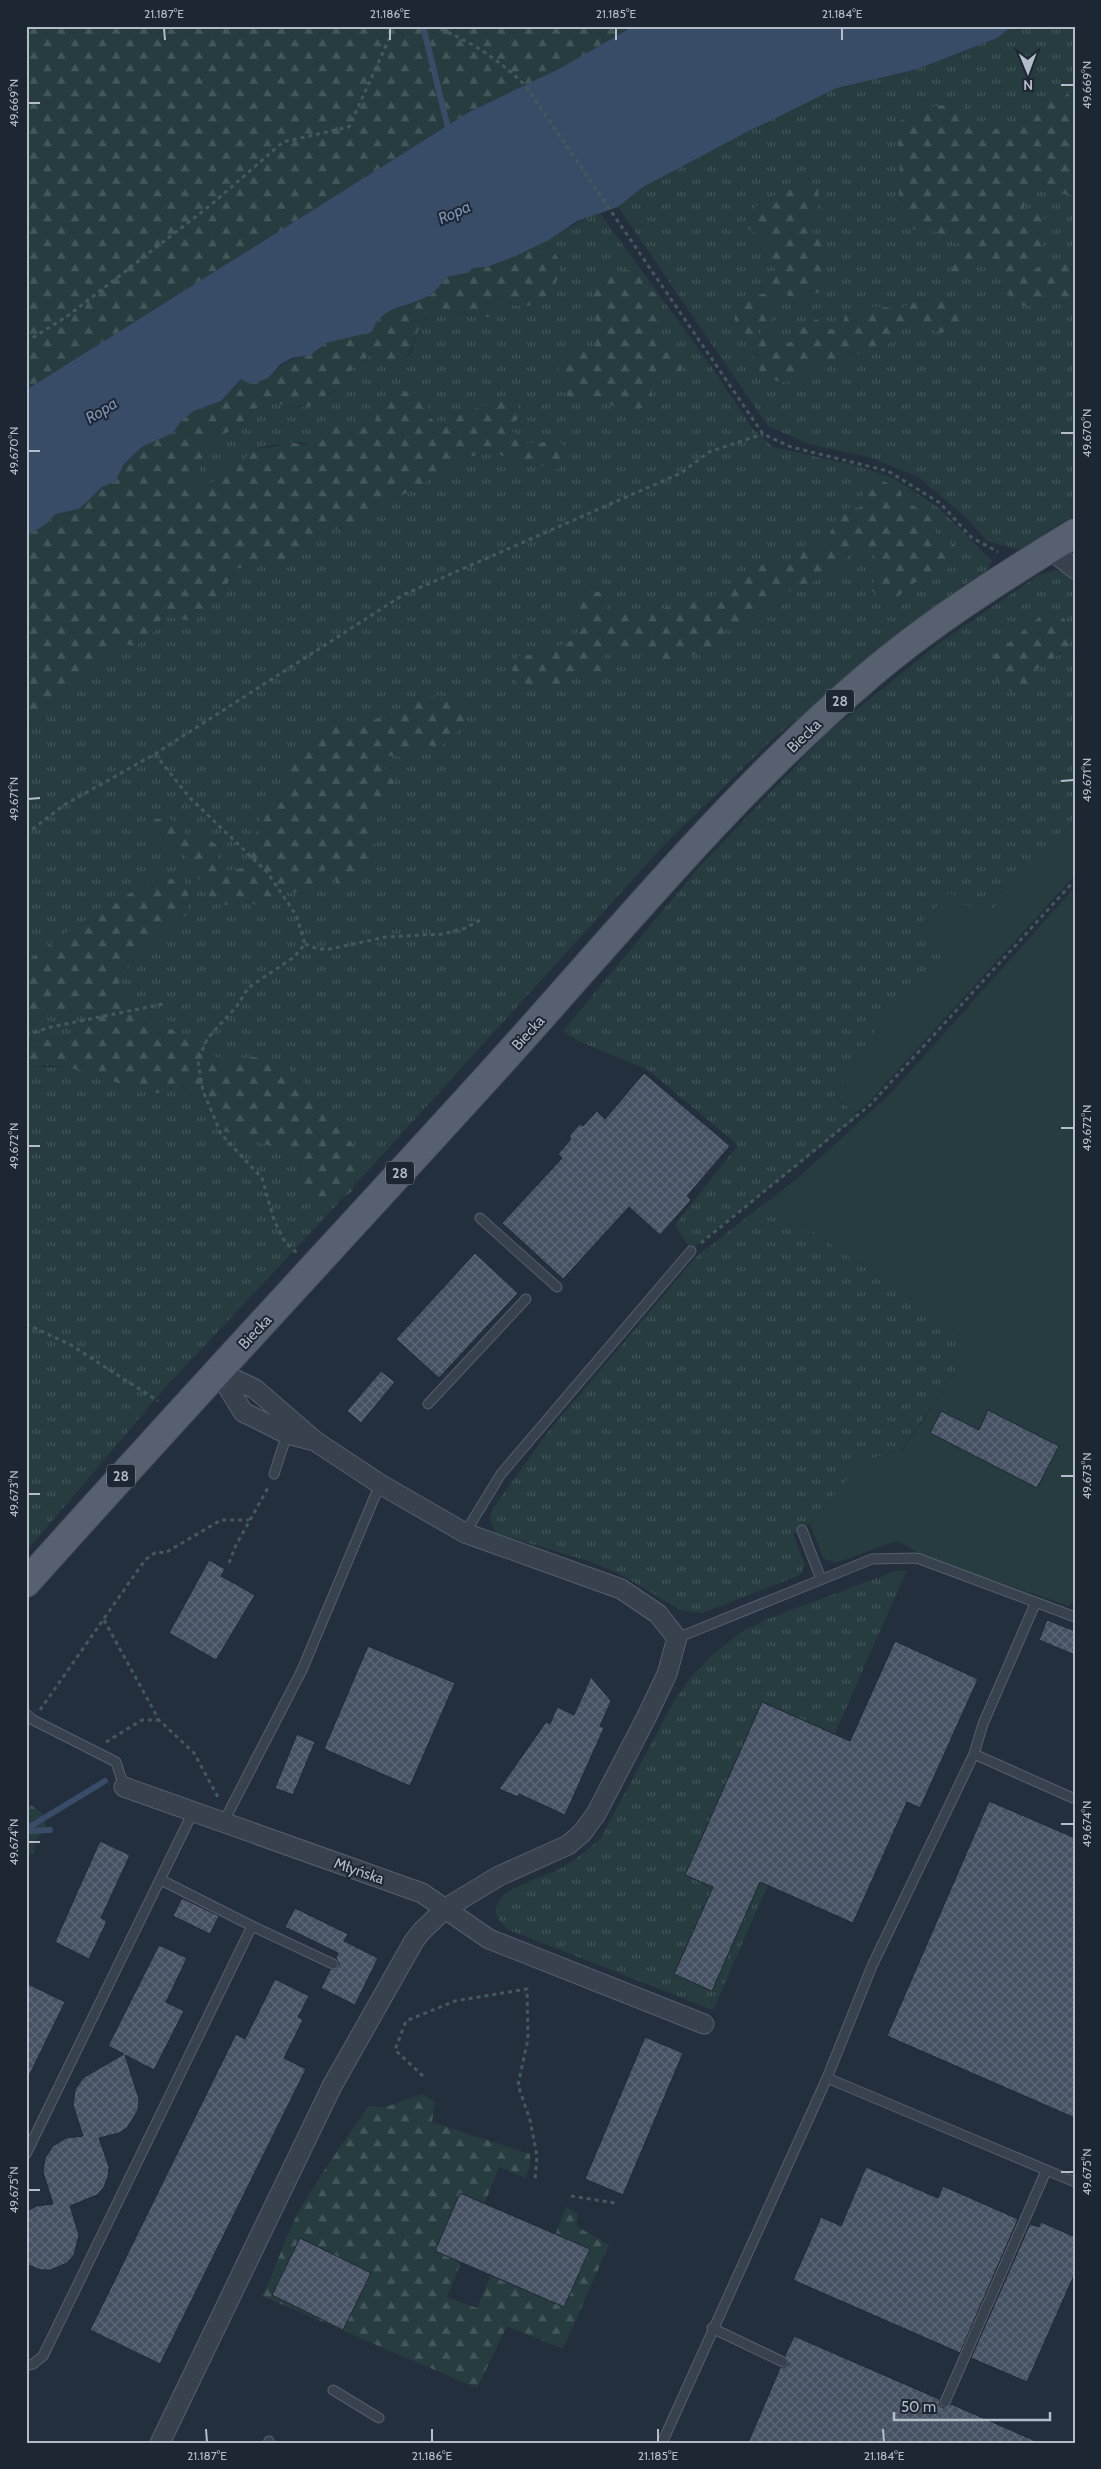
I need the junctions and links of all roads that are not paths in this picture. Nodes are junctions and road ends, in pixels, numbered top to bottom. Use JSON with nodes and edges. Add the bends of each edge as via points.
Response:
{"nodes":[{"id":1,"x":1075,"y":533,"type":"edge"},
{"id":2,"x":1039,"y":555,"type":"junction"},
{"id":3,"x":1075,"y":569,"type":"edge"},
{"id":4,"x":480,"y":1218,"type":"dead end"},
{"id":5,"x":691,"y":1251,"type":"road end"},
{"id":6,"x":557,"y":1288,"type":"dead end"},
{"id":7,"x":526,"y":1299,"type":"dead end"},
{"id":8,"x":218,"y":1371,"type":"junction"},
{"id":9,"x":428,"y":1404,"type":"dead end"},
{"id":10,"x":286,"y":1434,"type":"junction"},
{"id":11,"x":315,"y":1441,"type":"junction"},
{"id":12,"x":274,"y":1474,"type":"road end"},
{"id":13,"x":380,"y":1484,"type":"junction"},
{"id":14,"x":802,"y":1530,"type":"dead end"},
{"id":15,"x":465,"y":1533,"type":"junction"},
{"id":16,"x":821,"y":1580,"type":"junction"},
{"id":17,"x":26,"y":1583,"type":"edge"},
{"id":18,"x":1035,"y":1604,"type":"junction"},
{"id":19,"x":1075,"y":1617,"type":"edge"},
{"id":20,"x":677,"y":1638,"type":"junction"},
{"id":21,"x":30,"y":1717,"type":"edge"},
{"id":22,"x":974,"y":1754,"type":"junction"},
{"id":23,"x":124,"y":1788,"type":"joint"},
{"id":24,"x":1075,"y":1799,"type":"edge"},
{"id":25,"x":193,"y":1812,"type":"junction"},
{"id":26,"x":225,"y":1818,"type":"junction"},
{"id":27,"x":161,"y":1880,"type":"junction"},
{"id":28,"x":446,"y":1908,"type":"junction"},
{"id":29,"x":252,"y":1926,"type":"junction"},
{"id":30,"x":333,"y":1964,"type":"dead end"},
{"id":31,"x":704,"y":2024,"type":"dead end"},
{"id":32,"x":827,"y":2078,"type":"junction"},
{"id":33,"x":27,"y":2149,"type":"edge"},
{"id":34,"x":1046,"y":2171,"type":"junction"},
{"id":35,"x":1075,"y":2182,"type":"edge"},
{"id":36,"x":712,"y":2328,"type":"junction"},
{"id":37,"x":783,"y":2362,"type":"dead end"},
{"id":38,"x":26,"y":2366,"type":"edge"},
{"id":39,"x":334,"y":2390,"type":"dead end"},
{"id":40,"x":945,"y":2402,"type":"dead end"},
{"id":41,"x":379,"y":2418,"type":"dead end"},
{"id":42,"x":160,"y":2443,"type":"edge"},
{"id":43,"x":662,"y":2443,"type":"edge"}],
"edges":[{"from":1,"to":2,"type":"main road","name":"Biecka","number":"28"},
{"from":2,"to":3,"type":"street"},
{"from":2,"to":8,"type":"main road","name":"Biecka","number":"28","via":[[952,613],[868,676],[786,753],[724,815]]},
{"from":4,"to":6,"type":"lane"},
{"from":5,"to":15,"type":"lane","via":[[500,1474]]},
{"from":7,"to":9,"type":"lane"},
{"from":8,"to":10,"type":"street","via":[[243,1412]]},
{"from":8,"to":11,"type":"street","via":[[255,1389]]},
{"from":8,"to":17,"type":"main road","name":"Biecka","number":"28"},
{"from":10,"to":11,"type":"street"},
{"from":10,"to":12,"type":"lane"},
{"from":11,"to":13,"type":"street"},
{"from":13,"to":15,"type":"street"},
{"from":13,"to":26,"type":"lane","via":[[302,1670]]},
{"from":14,"to":16,"type":"lane"},
{"from":15,"to":20,"type":"street","via":[[621,1588],[658,1614]]},
{"from":16,"to":18,"type":"lane","via":[[872,1559],[917,1558]]},
{"from":16,"to":20,"type":"lane"},
{"from":18,"to":19,"type":"lane"},
{"from":18,"to":22,"type":"lane","via":[[983,1724]]},
{"from":20,"to":28,"type":"street","via":[[667,1674],[646,1718],[596,1814],[582,1833],[568,1845],[499,1876]]},
{"from":21,"to":23,"type":"lane","name":"Młyńska","via":[[116,1762]]},
{"from":22,"to":24,"type":"lane"},
{"from":22,"to":32,"type":"lane","via":[[872,1966]]},
{"from":23,"to":25,"type":"street","name":"Młyńska"},
{"from":25,"to":26,"type":"street","name":"Młyńska"},
{"from":25,"to":27,"type":"lane"},
{"from":26,"to":28,"type":"street","name":"Młyńska","via":[[422,1893]]},
{"from":27,"to":29,"type":"lane"},
{"from":27,"to":33,"type":"lane"},
{"from":28,"to":31,"type":"street","name":"Młyńska","via":[[489,1939]]},
{"from":28,"to":42,"type":"street","via":[[414,1941],[332,2086]]},
{"from":29,"to":30,"type":"lane"},
{"from":29,"to":38,"type":"lane","via":[[43,2356]]},
{"from":32,"to":34,"type":"lane"},
{"from":32,"to":36,"type":"lane"},
{"from":34,"to":35,"type":"lane"},
{"from":34,"to":40,"type":"lane"},
{"from":36,"to":37,"type":"lane"},
{"from":36,"to":43,"type":"lane"},
{"from":39,"to":41,"type":"lane"}]}
